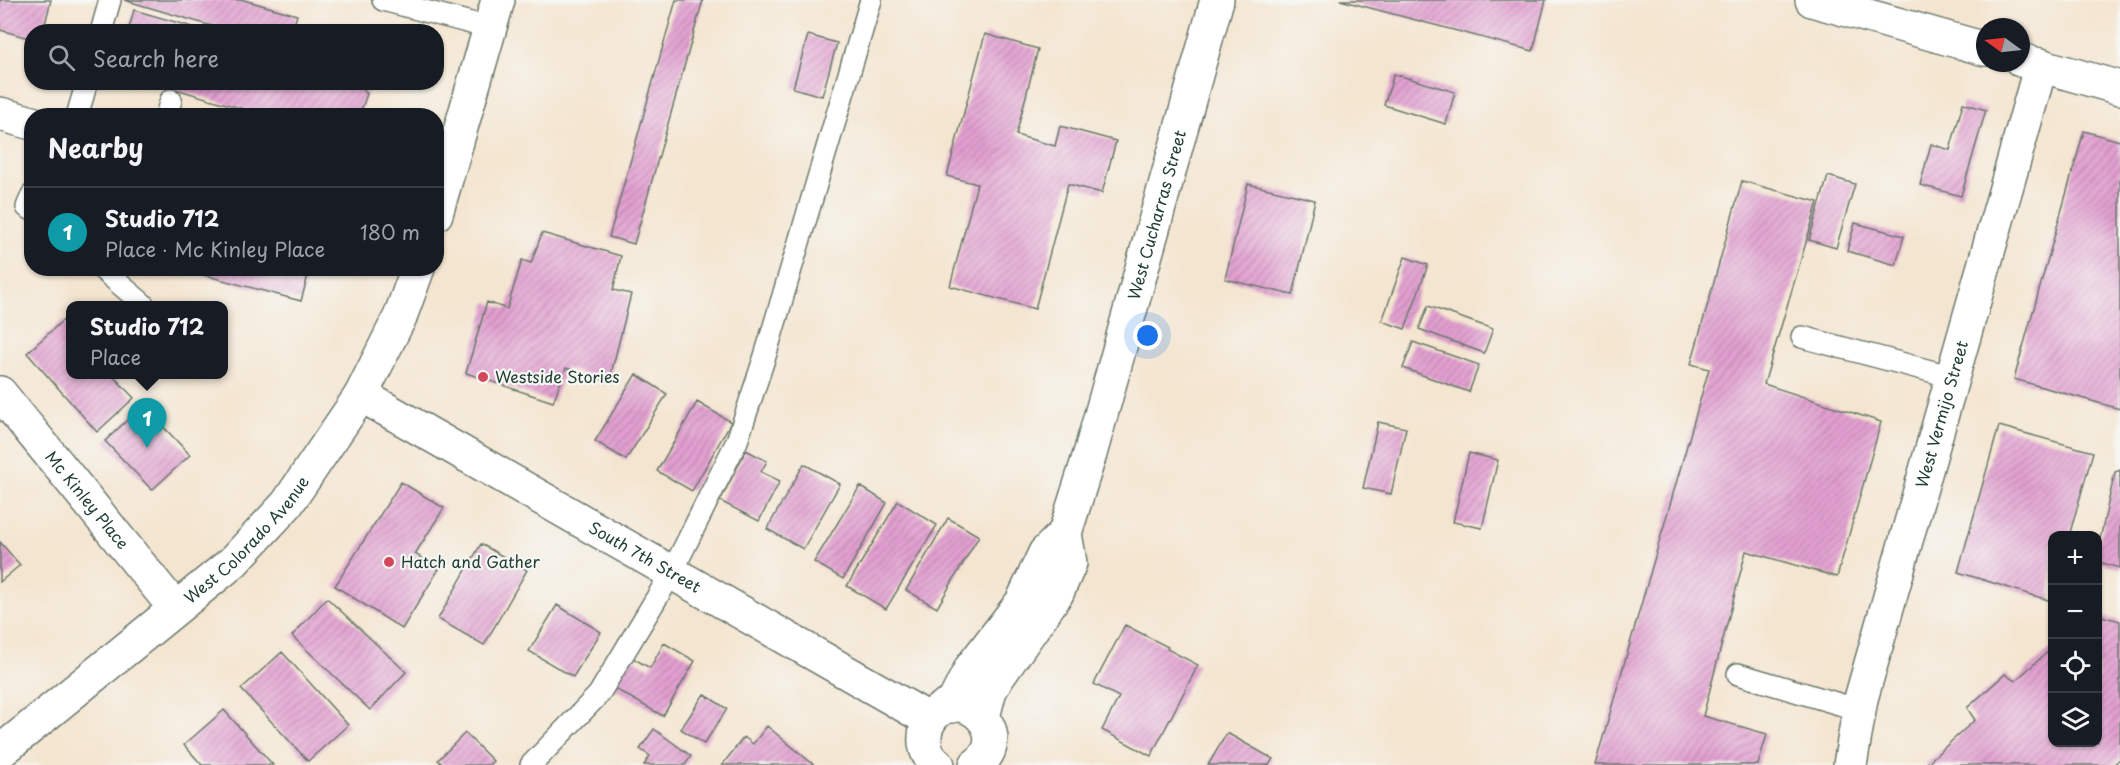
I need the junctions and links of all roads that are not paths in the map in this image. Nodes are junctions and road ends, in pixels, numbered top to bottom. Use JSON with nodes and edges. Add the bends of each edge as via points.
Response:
{"nodes":[{"id":1,"x":110,"y":0,"type":"edge"},
{"id":2,"x":382,"y":0,"type":"edge"},
{"id":3,"x":871,"y":0,"type":"edge"},
{"id":4,"x":1217,"y":0,"type":"edge"},
{"id":5,"x":1812,"y":0,"type":"edge"},
{"id":6,"x":494,"y":14,"type":"edge"},
{"id":7,"x":103,"y":24,"type":"edge"},
{"id":8,"x":1976,"y":47,"type":"edge"},
{"id":9,"x":2031,"y":63,"type":"edge"},
{"id":10,"x":2120,"y":87,"type":"edge"},
{"id":11,"x":85,"y":90,"type":"edge"},
{"id":12,"x":79,"y":108,"type":"edge"},
{"id":13,"x":0,"y":114,"type":"edge"},
{"id":14,"x":24,"y":121,"type":"edge"},
{"id":15,"x":444,"y":186,"type":"edge"},
{"id":16,"x":110,"y":276,"type":"edge"},
{"id":17,"x":415,"y":276,"type":"edge"},
{"id":18,"x":140,"y":301,"type":"edge"},
{"id":19,"x":1802,"y":337,"type":"dead end"},
{"id":20,"x":1953,"y":377,"type":"junction"},
{"id":21,"x":0,"y":393,"type":"edge"},
{"id":22,"x":361,"y":395,"type":"junction"},
{"id":23,"x":1065,"y":533,"type":"junction"},
{"id":24,"x":671,"y":574,"type":"junction"},
{"id":25,"x":175,"y":608,"type":"junction"},
{"id":26,"x":1738,"y":674,"type":"dead end"},
{"id":27,"x":1859,"y":710,"type":"junction"},
{"id":28,"x":941,"y":713,"type":"junction"},
{"id":29,"x":983,"y":717,"type":"junction"},
{"id":30,"x":0,"y":752,"type":"edge"},
{"id":31,"x":991,"y":761,"type":"edge"},
{"id":32,"x":531,"y":765,"type":"edge"},
{"id":33,"x":938,"y":765,"type":"edge"},
{"id":34,"x":1850,"y":765,"type":"edge"}],
"edges":[{"from":1,"to":7,"type":"lane"},
{"from":2,"to":6,"type":"lane"},
{"from":3,"to":24,"type":"lane","via":[[737,441]]},
{"from":4,"to":23,"type":"street","name":"West Cucharras Street"},
{"from":5,"to":8,"type":"street"},
{"from":6,"to":15,"type":"street"},
{"from":9,"to":10,"type":"street"},
{"from":9,"to":20,"type":"street","name":"West Vermijo Street"},
{"from":11,"to":12,"type":"lane"},
{"from":13,"to":14,"type":"street"},
{"from":16,"to":18,"type":"lane"},
{"from":17,"to":22,"type":"street","name":"West Colorado Avenue","via":[[400,317]]},
{"from":19,"to":20,"type":"lane"},
{"from":20,"to":27,"type":"street","name":"West Vermijo Street"},
{"from":21,"to":25,"type":"street","name":"Mc Kinley Place"},
{"from":22,"to":24,"type":"street","name":"South 7th Street"},
{"from":22,"to":25,"type":"street","name":"West Colorado Avenue","via":[[287,504],[233,562]]},
{"from":23,"to":28,"type":"street","name":"West Cucharras Street","via":[[1045,553],[1022,602]]},
{"from":23,"to":29,"type":"street","name":"West Cucharras Street","via":[[1070,563],[1057,593],[990,690]]},
{"from":24,"to":28,"type":"street","name":"South 7th Street"},
{"from":24,"to":32,"type":"lane","via":[[599,694]]},
{"from":25,"to":30,"type":"street","name":"West Colorado Avenue"},
{"from":26,"to":27,"type":"lane"},
{"from":27,"to":34,"type":"street","name":"West Vermijo Street"},
{"from":28,"to":29,"type":"street","via":[[966,706]]},
{"from":28,"to":33,"type":"street","name":"West Cucharras Street","via":[[925,731],[924,742],[927,753]]},
{"from":29,"to":31,"type":"street","name":"West Cucharras Street","via":[[990,734]]}]}
